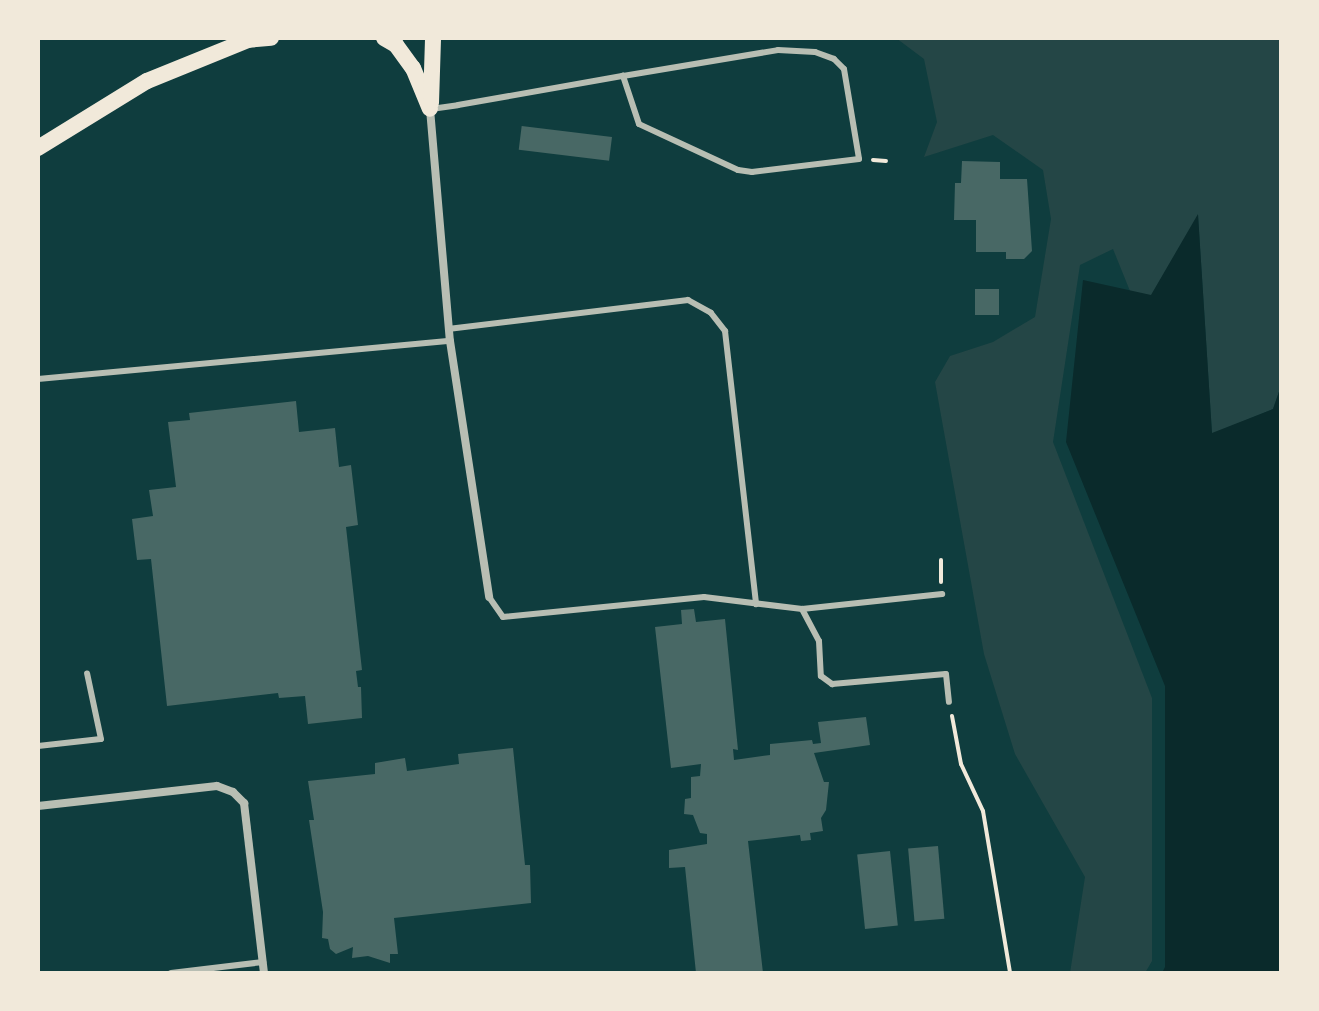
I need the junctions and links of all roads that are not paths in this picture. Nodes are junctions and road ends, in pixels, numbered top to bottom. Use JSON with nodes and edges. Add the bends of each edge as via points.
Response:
{"nodes":[{"id":1,"x":271,"y":38,"type":"edge"},
{"id":2,"x":384,"y":38,"type":"edge"},
{"id":3,"x":433,"y":38,"type":"edge"},
{"id":4,"x":249,"y":39,"type":"edge"},
{"id":5,"x":623,"y":76,"type":"junction"},
{"id":6,"x":430,"y":109,"type":"junction"},
{"id":7,"x":38,"y":148,"type":"edge"},
{"id":8,"x":448,"y":329,"type":"junction"},
{"id":9,"x":450,"y":341,"type":"junction"},
{"id":10,"x":38,"y":379,"type":"edge"},
{"id":11,"x":942,"y":594,"type":"dead end"},
{"id":12,"x":489,"y":597,"type":"joint"},
{"id":13,"x":756,"y":604,"type":"junction"},
{"id":14,"x":802,"y":609,"type":"junction"},
{"id":15,"x":87,"y":673,"type":"dead end"},
{"id":16,"x":949,"y":702,"type":"road end"},
{"id":17,"x":38,"y":746,"type":"edge"},
{"id":18,"x":38,"y":806,"type":"edge"},
{"id":19,"x":263,"y":962,"type":"junction"},
{"id":20,"x":171,"y":973,"type":"edge"},
{"id":21,"x":264,"y":973,"type":"edge"}],
"edges":[{"from":1,"to":4,"type":"main road"},
{"from":2,"to":6,"type":"main road","via":[[413,68]]},
{"from":3,"to":6,"type":"main road"},
{"from":4,"to":7,"type":"main road","via":[[147,81]]},
{"from":5,"to":5,"type":"lane","via":[[778,50],[815,52],[844,69],[859,159],[738,170],[639,124]]},
{"from":5,"to":6,"type":"lane"},
{"from":6,"to":8,"type":"street"},
{"from":8,"to":9,"type":"street"},
{"from":8,"to":13,"type":"lane","via":[[688,300],[711,313],[725,331]]},
{"from":9,"to":10,"type":"lane"},
{"from":9,"to":12,"type":"street"},
{"from":11,"to":14,"type":"lane"},
{"from":12,"to":13,"type":"lane","via":[[503,617],[704,597]]},
{"from":13,"to":14,"type":"lane"},
{"from":14,"to":16,"type":"lane","via":[[819,641],[821,676],[832,684],[946,674]]},
{"from":15,"to":17,"type":"lane","via":[[101,739]]},
{"from":18,"to":19,"type":"street","via":[[217,786],[233,792],[244,803]]},
{"from":19,"to":20,"type":"lane"},
{"from":19,"to":21,"type":"street"}]}
